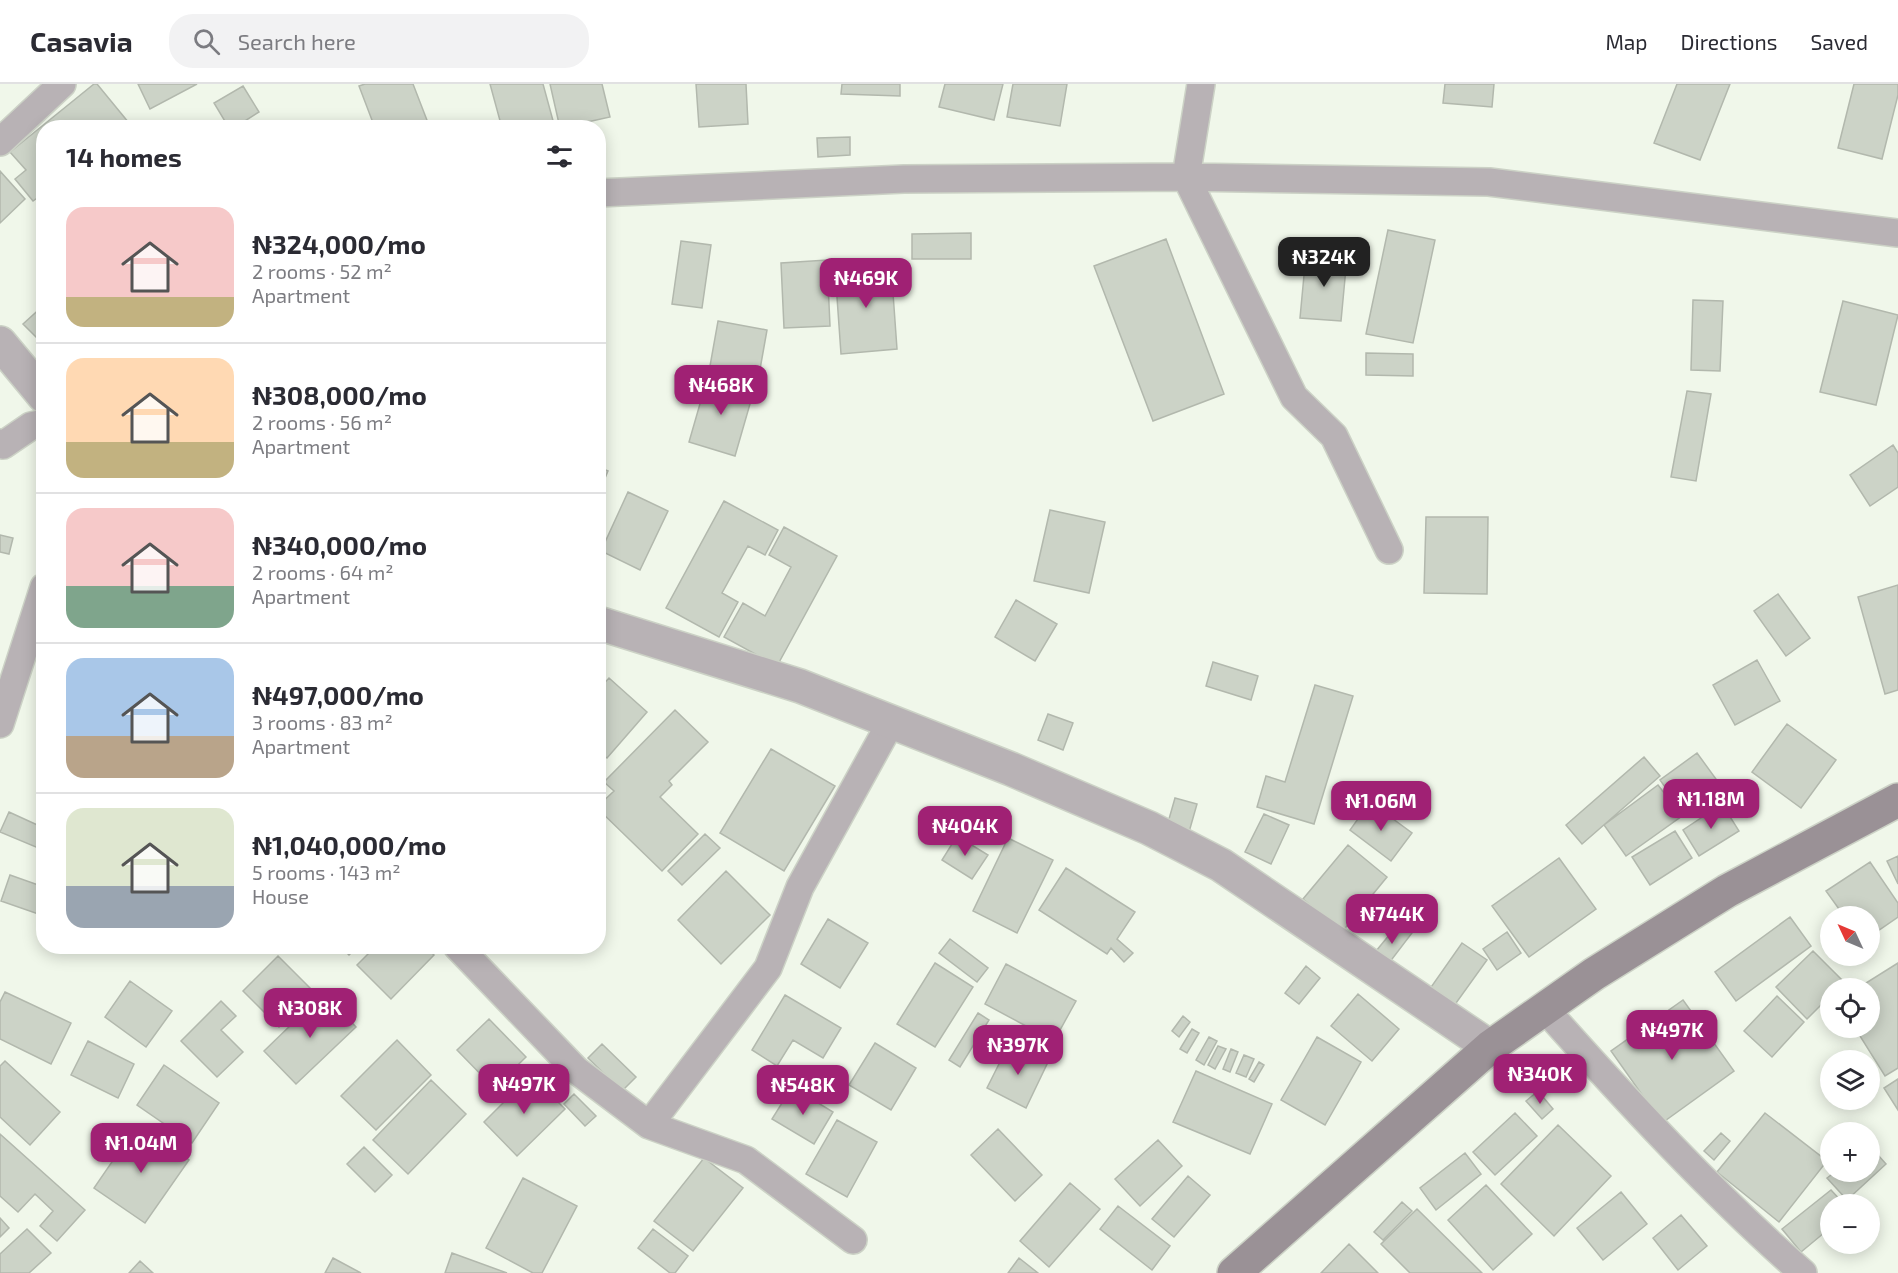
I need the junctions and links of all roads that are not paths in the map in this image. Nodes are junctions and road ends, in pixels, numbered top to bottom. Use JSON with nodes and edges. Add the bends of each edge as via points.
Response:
{"nodes":[{"id":1,"x":62,"y":84,"type":"edge"},
{"id":2,"x":1201,"y":84,"type":"edge"},
{"id":3,"x":0,"y":142,"type":"edge"},
{"id":4,"x":1186,"y":177,"type":"junction"},
{"id":5,"x":606,"y":193,"type":"edge"},
{"id":6,"x":1898,"y":233,"type":"edge"},
{"id":7,"x":0,"y":343,"type":"edge"},
{"id":8,"x":36,"y":386,"type":"edge"},
{"id":9,"x":36,"y":425,"type":"edge"},
{"id":10,"x":0,"y":443,"type":"edge"},
{"id":11,"x":1389,"y":550,"type":"dead end"},
{"id":12,"x":36,"y":612,"type":"edge"},
{"id":13,"x":606,"y":625,"type":"edge"},
{"id":14,"x":891,"y":722,"type":"junction"},
{"id":15,"x":0,"y":724,"type":"edge"},
{"id":16,"x":1898,"y":801,"type":"edge"},
{"id":17,"x":465,"y":954,"type":"edge"},
{"id":18,"x":1545,"y":1010,"type":"junction"},
{"id":19,"x":1490,"y":1047,"type":"junction"},
{"id":20,"x":649,"y":1125,"type":"junction"},
{"id":21,"x":854,"y":1240,"type":"dead end"},
{"id":22,"x":1234,"y":1273,"type":"edge"},
{"id":23,"x":1803,"y":1273,"type":"edge"}],
"edges":[{"from":1,"to":3,"type":"street"},
{"from":2,"to":4,"type":"street"},
{"from":4,"to":5,"type":"street","via":[[904,179]]},
{"from":4,"to":6,"type":"street","via":[[1489,182]]},
{"from":4,"to":11,"type":"street","via":[[1294,397],[1334,436]]},
{"from":7,"to":8,"type":"street"},
{"from":9,"to":10,"type":"street"},
{"from":12,"to":15,"type":"street"},
{"from":13,"to":14,"type":"street","via":[[800,686]]},
{"from":14,"to":19,"type":"street","via":[[1149,828],[1221,865]]},
{"from":14,"to":20,"type":"street","via":[[800,887],[768,968]]},
{"from":16,"to":18,"type":"main road","via":[[1726,891],[1594,974]]},
{"from":17,"to":20,"type":"street","via":[[576,1070]]},
{"from":18,"to":19,"type":"main road"},
{"from":18,"to":23,"type":"street","via":[[1746,1222]]},
{"from":19,"to":22,"type":"main road"},
{"from":20,"to":21,"type":"street","via":[[746,1160]]}]}
